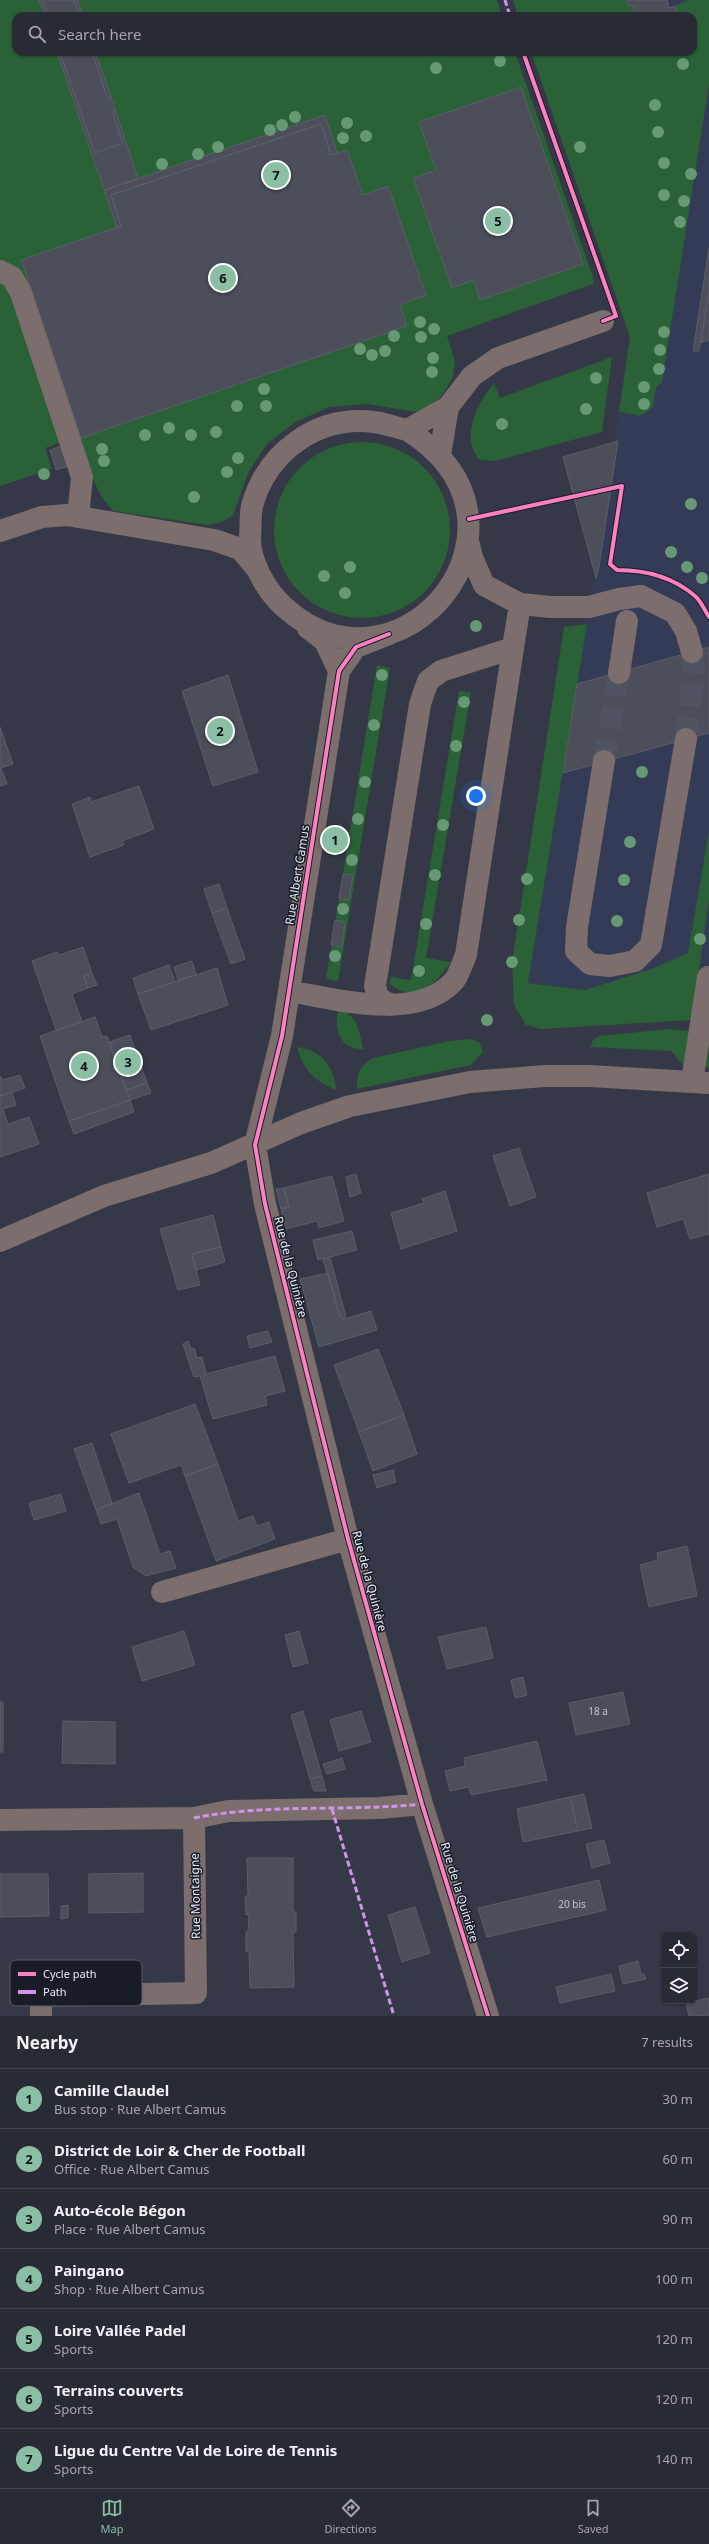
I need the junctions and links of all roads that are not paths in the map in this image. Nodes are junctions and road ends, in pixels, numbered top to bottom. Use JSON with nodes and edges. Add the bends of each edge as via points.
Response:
{"nodes":[{"id":1,"x":0,"y":271,"type":"edge"},
{"id":2,"x":603,"y":321,"type":"dead end"},
{"id":3,"x":448,"y":407,"type":"junction"},
{"id":4,"x":407,"y":430,"type":"junction"},
{"id":5,"x":440,"y":455,"type":"junction"},
{"id":6,"x":252,"y":507,"type":"junction"},
{"id":7,"x":78,"y":517,"type":"junction"},
{"id":8,"x":474,"y":524,"type":"junction"},
{"id":9,"x":0,"y":531,"type":"edge"},
{"id":10,"x":214,"y":540,"type":"junction"},
{"id":11,"x":258,"y":570,"type":"junction"},
{"id":12,"x":484,"y":585,"type":"junction"},
{"id":13,"x":443,"y":598,"type":"junction"},
{"id":14,"x":520,"y":604,"type":"junction"},
{"id":15,"x":297,"y":619,"type":"junction"},
{"id":16,"x":627,"y":621,"type":"dead end"},
{"id":17,"x":389,"y":634,"type":"junction"},
{"id":18,"x":513,"y":648,"type":"junction"},
{"id":19,"x":692,"y":652,"type":"tunnel mouth"},
{"id":20,"x":339,"y":671,"type":"junction"},
{"id":21,"x":619,"y":673,"type":"tunnel mouth"},
{"id":22,"x":686,"y":739,"type":"tunnel mouth"},
{"id":23,"x":604,"y":762,"type":"tunnel mouth"},
{"id":24,"x":708,"y":977,"type":"dead end"},
{"id":25,"x":289,"y":991,"type":"junction"},
{"id":26,"x":391,"y":1005,"type":"junction"},
{"id":27,"x":700,"y":1083,"type":"edge"},
{"id":28,"x":255,"y":1145,"type":"junction"},
{"id":29,"x":0,"y":1241,"type":"edge"},
{"id":30,"x":348,"y":1539,"type":"junction"},
{"id":31,"x":162,"y":1592,"type":"dead end"},
{"id":32,"x":422,"y":1804,"type":"junction"},
{"id":33,"x":194,"y":1818,"type":"junction"},
{"id":34,"x":0,"y":1820,"type":"edge"},
{"id":35,"x":142,"y":1994,"type":"edge"},
{"id":36,"x":488,"y":2016,"type":"edge"}],
"edges":[{"from":1,"to":7,"type":"street","via":[[12,277],[21,293],[71,439],[82,476]]},
{"from":2,"to":3,"type":"street","via":[[498,358],[472,376]]},
{"from":3,"to":4,"type":"street"},
{"from":3,"to":5,"type":"street"},
{"from":4,"to":5,"type":"street"},
{"from":4,"to":6,"type":"street","via":[[374,422],[341,422],[310,432],[283,451],[271,466],[263,477]]},
{"from":5,"to":8,"type":"street","via":[[456,476]]},
{"from":6,"to":10,"type":"street","via":[[238,531]]},
{"from":6,"to":11,"type":"street","via":[[250,540]]},
{"from":7,"to":9,"type":"street","via":[[42,517]]},
{"from":7,"to":10,"type":"street"},
{"from":8,"to":12,"type":"street","via":[[472,557]]},
{"from":8,"to":13,"type":"street","via":[[460,570]]},
{"from":10,"to":11,"type":"street","via":[[240,549]]},
{"from":11,"to":15,"type":"street","via":[[274,597]]},
{"from":12,"to":13,"type":"street","via":[[463,587]]},
{"from":12,"to":14,"type":"street"},
{"from":13,"to":17,"type":"street","via":[[419,620]]},
{"from":14,"to":18,"type":"street"},
{"from":14,"to":19,"type":"street","via":[[589,607],[641,596],[675,613],[686,631]]},
{"from":15,"to":17,"type":"street","via":[[325,632],[356,638]]},
{"from":15,"to":20,"type":"street","via":[[325,641]]},
{"from":16,"to":21,"type":"street"},
{"from":17,"to":20,"type":"street","name":"Rue Albert Camus","via":[[356,647]]},
{"from":18,"to":26,"type":"street","via":[[466,955],[454,982],[434,997],[407,1005]]},
{"from":18,"to":26,"type":"street","via":[[441,671],[428,681],[420,704],[375,986],[378,998]]},
{"from":20,"to":25,"type":"street","name":"Rue Albert Camus"},
{"from":22,"to":23,"type":"street","via":[[651,945],[635,961],[610,966],[590,964],[576,951],[577,927]]},
{"from":24,"to":27,"type":"street"},
{"from":25,"to":26,"type":"street"},
{"from":25,"to":28,"type":"street","name":"Rue Albert Camus","via":[[282,1036]]},
{"from":27,"to":28,"type":"street","via":[[590,1076],[544,1076],[470,1082],[350,1106],[301,1123]]},
{"from":28,"to":29,"type":"street","via":[[211,1163],[104,1196]]},
{"from":28,"to":30,"type":"street","name":"Rue de la Quinière","via":[[265,1204]]},
{"from":30,"to":31,"type":"street"},
{"from":30,"to":32,"type":"street","name":"Rue de la Quinière"},
{"from":32,"to":33,"type":"street","via":[[380,1808],[228,1811]]},
{"from":32,"to":36,"type":"street","name":"Rue de la Quinière"},
{"from":33,"to":34,"type":"street"},
{"from":33,"to":35,"type":"street","name":"Rue Montaigne","via":[[196,1993]]}]}
